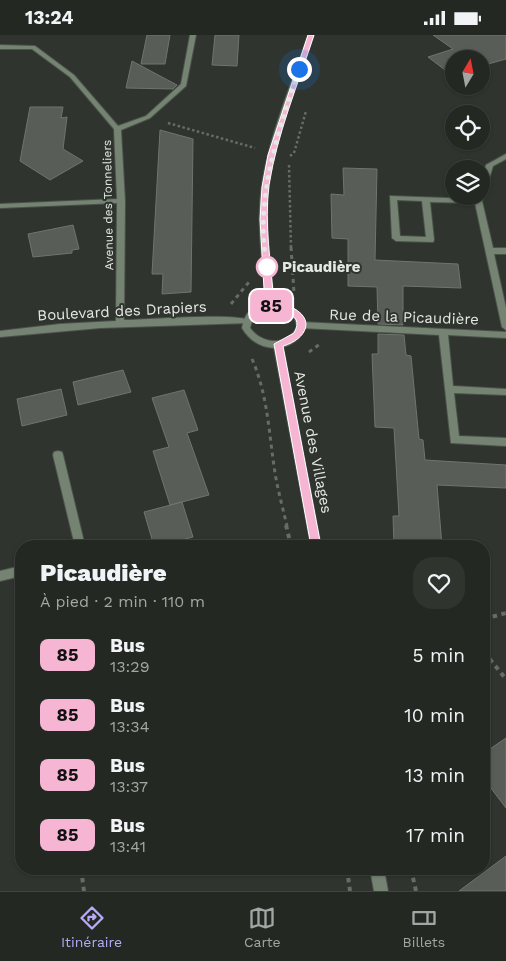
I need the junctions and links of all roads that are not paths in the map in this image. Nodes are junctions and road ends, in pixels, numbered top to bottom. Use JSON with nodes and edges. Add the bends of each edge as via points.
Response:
{"nodes":[{"id":1,"x":194,"y":35,"type":"edge"},
{"id":2,"x":310,"y":35,"type":"edge"},
{"id":3,"x":0,"y":47,"type":"edge"},
{"id":4,"x":117,"y":129,"type":"junction"},
{"id":5,"x":506,"y":156,"type":"edge"},
{"id":6,"x":490,"y":165,"type":"edge"},
{"id":7,"x":426,"y":199,"type":"junction"},
{"id":8,"x":445,"y":199,"type":"edge"},
{"id":9,"x":121,"y":201,"type":"junction"},
{"id":10,"x":480,"y":205,"type":"edge"},
{"id":11,"x":0,"y":206,"type":"edge"},
{"id":12,"x":489,"y":251,"type":"junction"},
{"id":13,"x":506,"y":251,"type":"edge"},
{"id":14,"x":270,"y":306,"type":"junction"},
{"id":15,"x":246,"y":321,"type":"junction"},
{"id":16,"x":120,"y":323,"type":"junction"},
{"id":17,"x":301,"y":325,"type":"junction"},
{"id":18,"x":506,"y":327,"type":"edge"},
{"id":19,"x":444,"y":332,"type":"junction"},
{"id":20,"x":0,"y":334,"type":"edge"},
{"id":21,"x":506,"y":335,"type":"edge"},
{"id":22,"x":278,"y":344,"type":"junction"},
{"id":23,"x":449,"y":389,"type":"junction"},
{"id":24,"x":506,"y":392,"type":"edge"},
{"id":25,"x":506,"y":442,"type":"edge"},
{"id":26,"x":58,"y":455,"type":"dead end"},
{"id":27,"x":79,"y":540,"type":"edge"},
{"id":28,"x":315,"y":540,"type":"edge"},
{"id":29,"x":15,"y":572,"type":"edge"},
{"id":30,"x":0,"y":576,"type":"edge"},
{"id":31,"x":378,"y":875,"type":"edge"},
{"id":32,"x":381,"y":891,"type":"edge"}],
"edges":[{"from":1,"to":4,"type":"street","name":"Avenue des Tonneliers","via":[[184,85],[148,117]]},
{"from":2,"to":14,"type":"street","via":[[271,155],[265,187]]},
{"from":3,"to":4,"type":"street","via":[[34,47],[72,76]]},
{"from":4,"to":9,"type":"street","name":"Avenue des Tonneliers"},
{"from":5,"to":6,"type":"street"},
{"from":7,"to":7,"type":"street","via":[[393,198],[396,238],[430,239]]},
{"from":7,"to":8,"type":"street"},
{"from":9,"to":11,"type":"street"},
{"from":9,"to":16,"type":"street","name":"Avenue des Tonneliers"},
{"from":10,"to":12,"type":"street","name":"Rue de la Picaudière"},
{"from":12,"to":13,"type":"street"},
{"from":12,"to":18,"type":"street","name":"Rue de la Picaudière"},
{"from":14,"to":15,"type":"street","via":[[254,311]]},
{"from":14,"to":17,"type":"street","via":[[293,312]]},
{"from":15,"to":16,"type":"street","name":"Boulevard des Drapiers"},
{"from":15,"to":22,"type":"street","via":[[246,328],[255,340]]},
{"from":16,"to":20,"type":"street","name":"Boulevard des Drapiers"},
{"from":17,"to":19,"type":"street","name":"Rue de la Picaudière"},
{"from":17,"to":22,"type":"street","via":[[298,335]]},
{"from":19,"to":21,"type":"street","name":"Rue de la Picaudière"},
{"from":19,"to":23,"type":"street"},
{"from":22,"to":28,"type":"street","name":"Avenue des Villages"},
{"from":23,"to":24,"type":"street"},
{"from":23,"to":25,"type":"street","via":[[454,440]]},
{"from":26,"to":27,"type":"street"},
{"from":29,"to":30,"type":"street"},
{"from":31,"to":32,"type":"street"}]}
